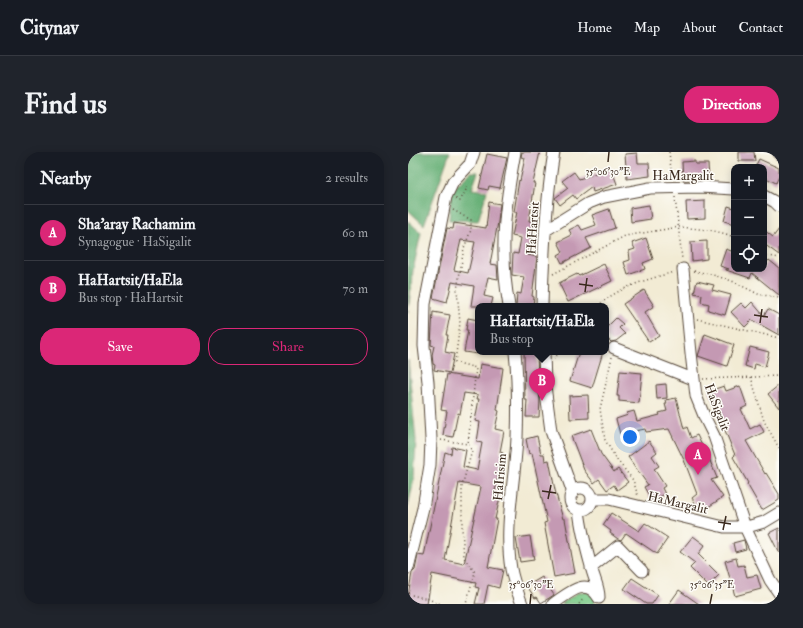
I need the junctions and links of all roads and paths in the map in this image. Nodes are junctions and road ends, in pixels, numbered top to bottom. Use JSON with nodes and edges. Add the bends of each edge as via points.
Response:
{"nodes":[{"id":1,"x":474,"y":152,"type":"edge"},
{"id":2,"x":515,"y":152,"type":"edge"},
{"id":3,"x":554,"y":152,"type":"edge"},
{"id":4,"x":669,"y":152,"type":"edge"},
{"id":5,"x":776,"y":152,"type":"edge"},
{"id":6,"x":779,"y":154,"type":"edge"},
{"id":7,"x":673,"y":188,"type":"junction"},
{"id":8,"x":731,"y":189,"type":"edge"},
{"id":9,"x":767,"y":198,"type":"edge"},
{"id":10,"x":779,"y":206,"type":"edge"},
{"id":11,"x":450,"y":208,"type":"dead end"},
{"id":12,"x":679,"y":227,"type":"junction"},
{"id":13,"x":546,"y":230,"type":"junction"},
{"id":14,"x":731,"y":236,"type":"edge"},
{"id":15,"x":767,"y":256,"type":"edge"},
{"id":16,"x":779,"y":258,"type":"edge"},
{"id":17,"x":683,"y":269,"type":"joint"},
{"id":18,"x":543,"y":280,"type":"junction"},
{"id":19,"x":509,"y":303,"type":"edge"},
{"id":20,"x":542,"y":303,"type":"edge"},
{"id":21,"x":687,"y":317,"type":"junction"},
{"id":22,"x":779,"y":338,"type":"edge"},
{"id":23,"x":614,"y":348,"type":"joint"},
{"id":24,"x":515,"y":355,"type":"edge"},
{"id":25,"x":544,"y":355,"type":"edge"},
{"id":26,"x":779,"y":376,"type":"edge"},
{"id":27,"x":751,"y":377,"type":"junction"},
{"id":28,"x":693,"y":379,"type":"junction"},
{"id":29,"x":431,"y":439,"type":"junction"},
{"id":30,"x":468,"y":444,"type":"junction"},
{"id":31,"x":779,"y":448,"type":"edge"},
{"id":32,"x":573,"y":493,"type":"junction"},
{"id":33,"x":592,"y":499,"type":"junction"},
{"id":34,"x":642,"y":507,"type":"junction"},
{"id":35,"x":579,"y":510,"type":"junction"},
{"id":36,"x":779,"y":513,"type":"edge"},
{"id":37,"x":745,"y":527,"type":"junction"},
{"id":38,"x":408,"y":568,"type":"edge"},
{"id":39,"x":591,"y":568,"type":"junction"},
{"id":40,"x":642,"y":571,"type":"dead end"},
{"id":41,"x":575,"y":589,"type":"junction"},
{"id":42,"x":779,"y":593,"type":"edge"},
{"id":43,"x":408,"y":594,"type":"edge"},
{"id":44,"x":600,"y":602,"type":"edge"},
{"id":45,"x":441,"y":604,"type":"edge"},
{"id":46,"x":466,"y":604,"type":"edge"},
{"id":47,"x":522,"y":604,"type":"edge"},
{"id":48,"x":553,"y":604,"type":"edge"}],
"edges":[{"from":1,"to":29,"type":"street","via":[[470,164],[453,182],[446,197],[425,304],[424,346]]},
{"from":2,"to":19,"type":"street","via":[[510,178],[504,252]]},
{"from":3,"to":13,"type":"street","name":"HaHartsit"},
{"from":4,"to":7,"type":"path"},
{"from":5,"to":6,"type":"street"},
{"from":7,"to":8,"type":"street","name":"HaMargalit"},
{"from":7,"to":12,"type":"path"},
{"from":7,"to":13,"type":"street","name":"HaMargalit","via":[[650,188],[604,197],[589,203]]},
{"from":9,"to":10,"type":"street"},
{"from":11,"to":30,"type":"path","via":[[471,220],[457,290],[460,323],[455,362],[476,368]]},
{"from":12,"to":14,"type":"path","via":[[710,230]]},
{"from":12,"to":17,"type":"path"},
{"from":12,"to":18,"type":"path","via":[[625,236]]},
{"from":13,"to":18,"type":"street","name":"HaHartsit"},
{"from":15,"to":16,"type":"path"},
{"from":17,"to":21,"type":"street","name":"HaSigalit"},
{"from":18,"to":20,"type":"street","name":"HaHartsit"},
{"from":21,"to":22,"type":"path"},
{"from":21,"to":28,"type":"street","name":"HaSigalit"},
{"from":23,"to":28,"type":"street"},
{"from":23,"to":34,"type":"path","via":[[600,409],[605,440],[633,480]]},
{"from":24,"to":47,"type":"street","name":"HaIrisim","via":[[518,389],[517,438],[509,541],[511,569]]},
{"from":25,"to":32,"type":"street","via":[[551,431]]},
{"from":26,"to":27,"type":"path"},
{"from":27,"to":28,"type":"path"},
{"from":27,"to":31,"type":"path","via":[[764,420]]},
{"from":28,"to":37,"type":"street","name":"HaSigalit","via":[[696,396],[714,436]]},
{"from":29,"to":30,"type":"path"},
{"from":29,"to":38,"type":"street","via":[[430,465],[423,508]]},
{"from":30,"to":46,"type":"path","via":[[472,451],[462,486],[462,529],[464,558],[475,572]]},
{"from":32,"to":33,"type":"street","via":[[579,489],[586,490]]},
{"from":32,"to":35,"type":"street","via":[[571,504]]},
{"from":33,"to":34,"type":"street","name":"HaMargalit"},
{"from":33,"to":35,"type":"street","via":[[590,506]]},
{"from":34,"to":37,"type":"street","name":"HaMargalit","via":[[724,527]]},
{"from":35,"to":39,"type":"street"},
{"from":36,"to":37,"type":"street","name":"HaMargalit","via":[[764,522]]},
{"from":37,"to":42,"type":"street","name":"HaSigalit","via":[[770,580]]},
{"from":39,"to":40,"type":"street","via":[[618,546]]},
{"from":39,"to":41,"type":"street","via":[[587,584]]},
{"from":39,"to":44,"type":"street"},
{"from":41,"to":44,"type":"street","via":[[591,588]]},
{"from":41,"to":48,"type":"street"},
{"from":43,"to":45,"type":"path"}]}
